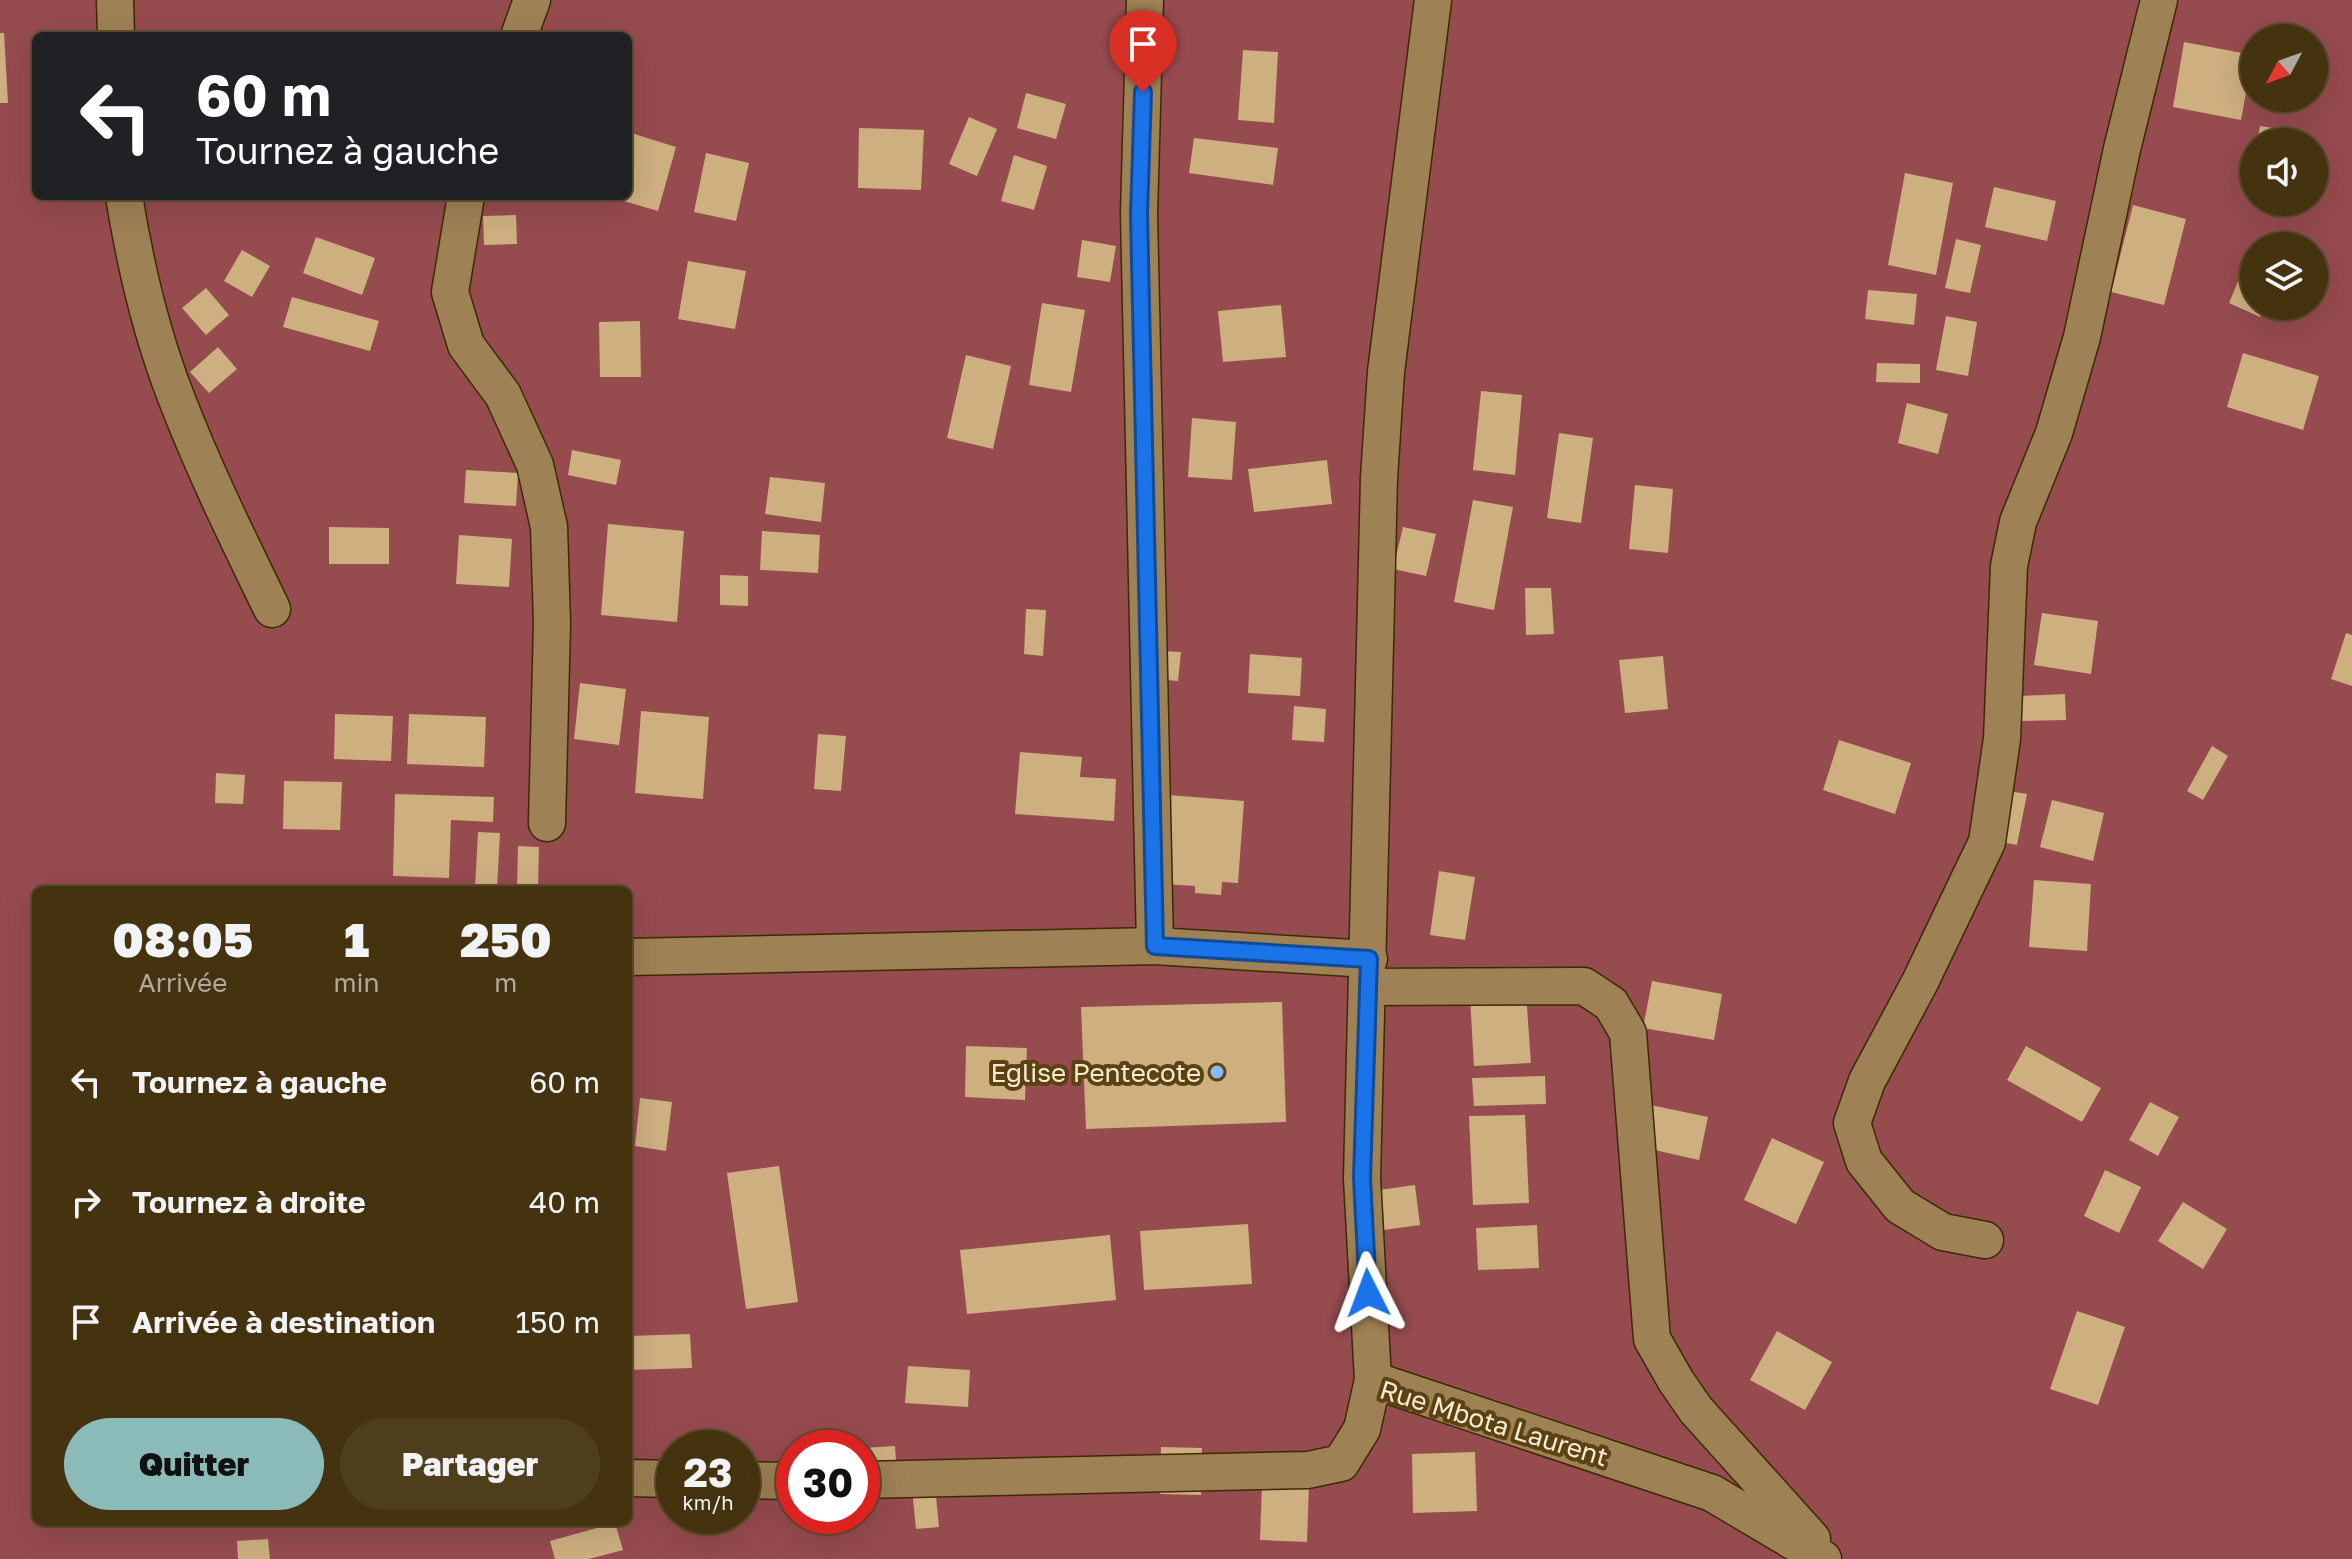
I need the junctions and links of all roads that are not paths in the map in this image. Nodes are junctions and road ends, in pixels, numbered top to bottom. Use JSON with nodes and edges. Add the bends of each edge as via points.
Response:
{"nodes":[{"id":1,"x":115,"y":0,"type":"edge"},
{"id":2,"x":532,"y":0,"type":"edge"},
{"id":3,"x":1145,"y":0,"type":"edge"},
{"id":4,"x":1433,"y":0,"type":"edge"},
{"id":5,"x":2159,"y":0,"type":"edge"},
{"id":6,"x":116,"y":32,"type":"edge"},
{"id":7,"x":520,"y":32,"type":"edge"},
{"id":8,"x":125,"y":200,"type":"edge"},
{"id":9,"x":465,"y":200,"type":"edge"},
{"id":10,"x":272,"y":609,"type":"dead end"},
{"id":11,"x":547,"y":823,"type":"dead end"},
{"id":12,"x":1155,"y":946,"type":"junction"},
{"id":13,"x":632,"y":957,"type":"edge"},
{"id":14,"x":1368,"y":973,"type":"junction"},
{"id":15,"x":1985,"y":1240,"type":"dead end"},
{"id":16,"x":1373,"y":1380,"type":"junction"},
{"id":17,"x":632,"y":1478,"type":"edge"},
{"id":18,"x":656,"y":1479,"type":"edge"},
{"id":19,"x":880,"y":1480,"type":"edge"},
{"id":20,"x":1823,"y":1559,"type":"edge"},
{"id":21,"x":1829,"y":1559,"type":"edge"}],
"edges":[{"from":1,"to":6,"type":"street"},
{"from":2,"to":7,"type":"street"},
{"from":3,"to":12,"type":"street","via":[[1139,214]]},
{"from":4,"to":14,"type":"street","via":[[1386,372]]},
{"from":5,"to":15,"type":"street","via":[[2082,337],[2054,433],[2015,536],[2009,566],[2002,739],[1987,842],[1867,1081],[1852,1123],[1864,1161],[1900,1206],[1943,1232]]},
{"from":8,"to":10,"type":"street","via":[[147,309],[175,395]]},
{"from":9,"to":11,"type":"street","via":[[450,292],[466,345],[503,395],[535,465],[549,527]]},
{"from":12,"to":13,"type":"street"},
{"from":12,"to":14,"type":"street"},
{"from":14,"to":16,"type":"street","via":[[1362,1178]]},
{"from":14,"to":21,"type":"street","via":[[1584,986],[1611,1004],[1628,1033],[1652,1339],[1696,1410]]},
{"from":16,"to":19,"type":"street","name":"Rue Mbota Laurent","via":[[1362,1429],[1341,1463],[1308,1470]]},
{"from":16,"to":20,"type":"street","name":"Rue Mbota Laurent","via":[[1712,1493]]},
{"from":17,"to":18,"type":"street"}]}
